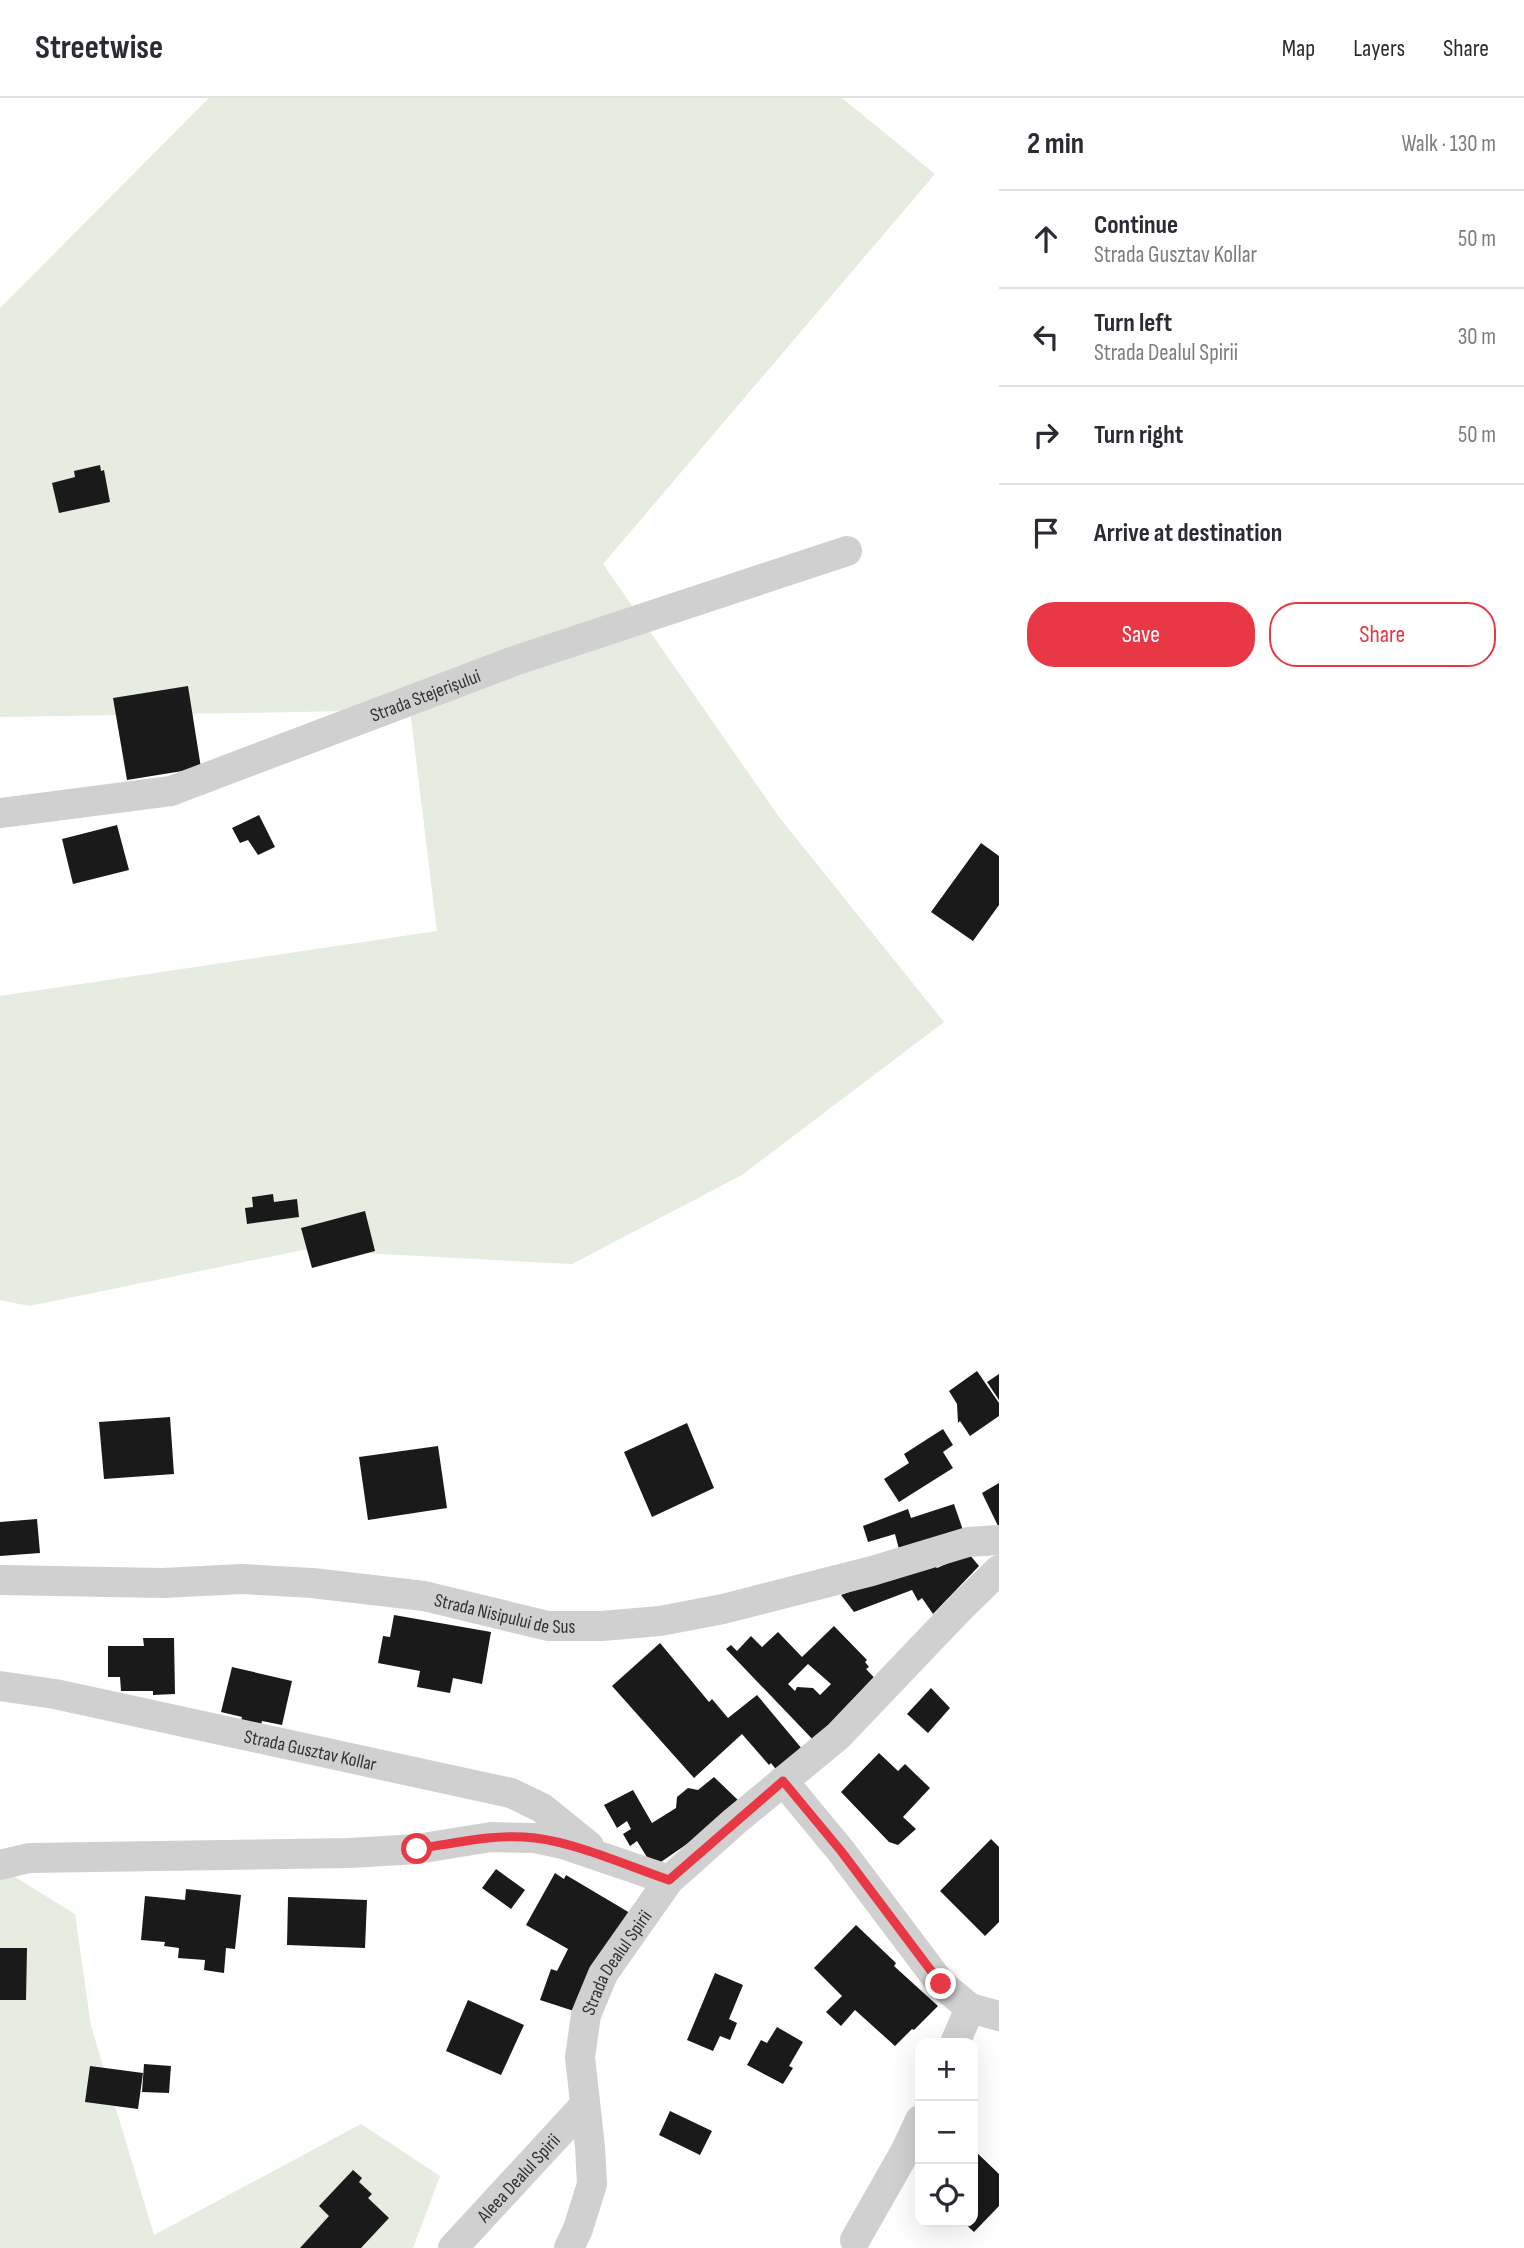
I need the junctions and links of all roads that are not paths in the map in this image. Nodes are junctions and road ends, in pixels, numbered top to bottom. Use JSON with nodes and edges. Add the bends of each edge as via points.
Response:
{"nodes":[{"id":1,"x":847,"y":551,"type":"dead end"},
{"id":2,"x":0,"y":813,"type":"edge"},
{"id":3,"x":999,"y":1540,"type":"edge"},
{"id":4,"x":999,"y":1570,"type":"edge"},
{"id":5,"x":0,"y":1580,"type":"edge"},
{"id":6,"x":0,"y":1686,"type":"edge"},
{"id":7,"x":783,"y":1781,"type":"junction"},
{"id":8,"x":603,"y":1858,"type":"junction"},
{"id":9,"x":0,"y":1865,"type":"edge"},
{"id":10,"x":669,"y":1880,"type":"junction"},
{"id":11,"x":970,"y":2008,"type":"junction"},
{"id":12,"x":999,"y":2015,"type":"edge"},
{"id":13,"x":957,"y":2038,"type":"edge"},
{"id":14,"x":584,"y":2106,"type":"junction"},
{"id":15,"x":915,"y":2131,"type":"edge"},
{"id":16,"x":855,"y":2240,"type":"dead end"},
{"id":17,"x":453,"y":2248,"type":"edge"},
{"id":18,"x":569,"y":2248,"type":"edge"}],
"edges":[{"from":1,"to":2,"type":"street","name":"Strada Stejerișului","via":[[517,660],[172,791]]},
{"from":3,"to":5,"type":"street","name":"Strada Nisipului de Sus","via":[[968,1542],[723,1609],[602,1626],[548,1626],[424,1596],[312,1583]]},
{"from":4,"to":7,"type":"street","name":"Strada Dealul Spirii","via":[[838,1736]]},
{"from":6,"to":8,"type":"street","name":"Strada Gusztav Kollar","via":[[511,1793],[542,1808]]},
{"from":7,"to":10,"type":"street","name":"Strada Dealul Spirii"},
{"from":7,"to":11,"type":"street","via":[[941,1984]]},
{"from":8,"to":9,"type":"street","name":"Strada Gusztav Kollar","via":[[535,1838],[491,1837],[364,1853],[29,1858]]},
{"from":8,"to":10,"type":"street","name":"Strada Gusztav Kollar"},
{"from":10,"to":14,"type":"street","name":"Strada Dealul Spirii","via":[[603,1974],[586,2015],[580,2057]]},
{"from":11,"to":12,"type":"street"},
{"from":11,"to":13,"type":"street"},
{"from":14,"to":17,"type":"street","name":"Aleea Dealul Spirii"},
{"from":14,"to":18,"type":"street","name":"Strada Dealul Spirii","via":[[592,2184]]},
{"from":15,"to":16,"type":"street"}]}
